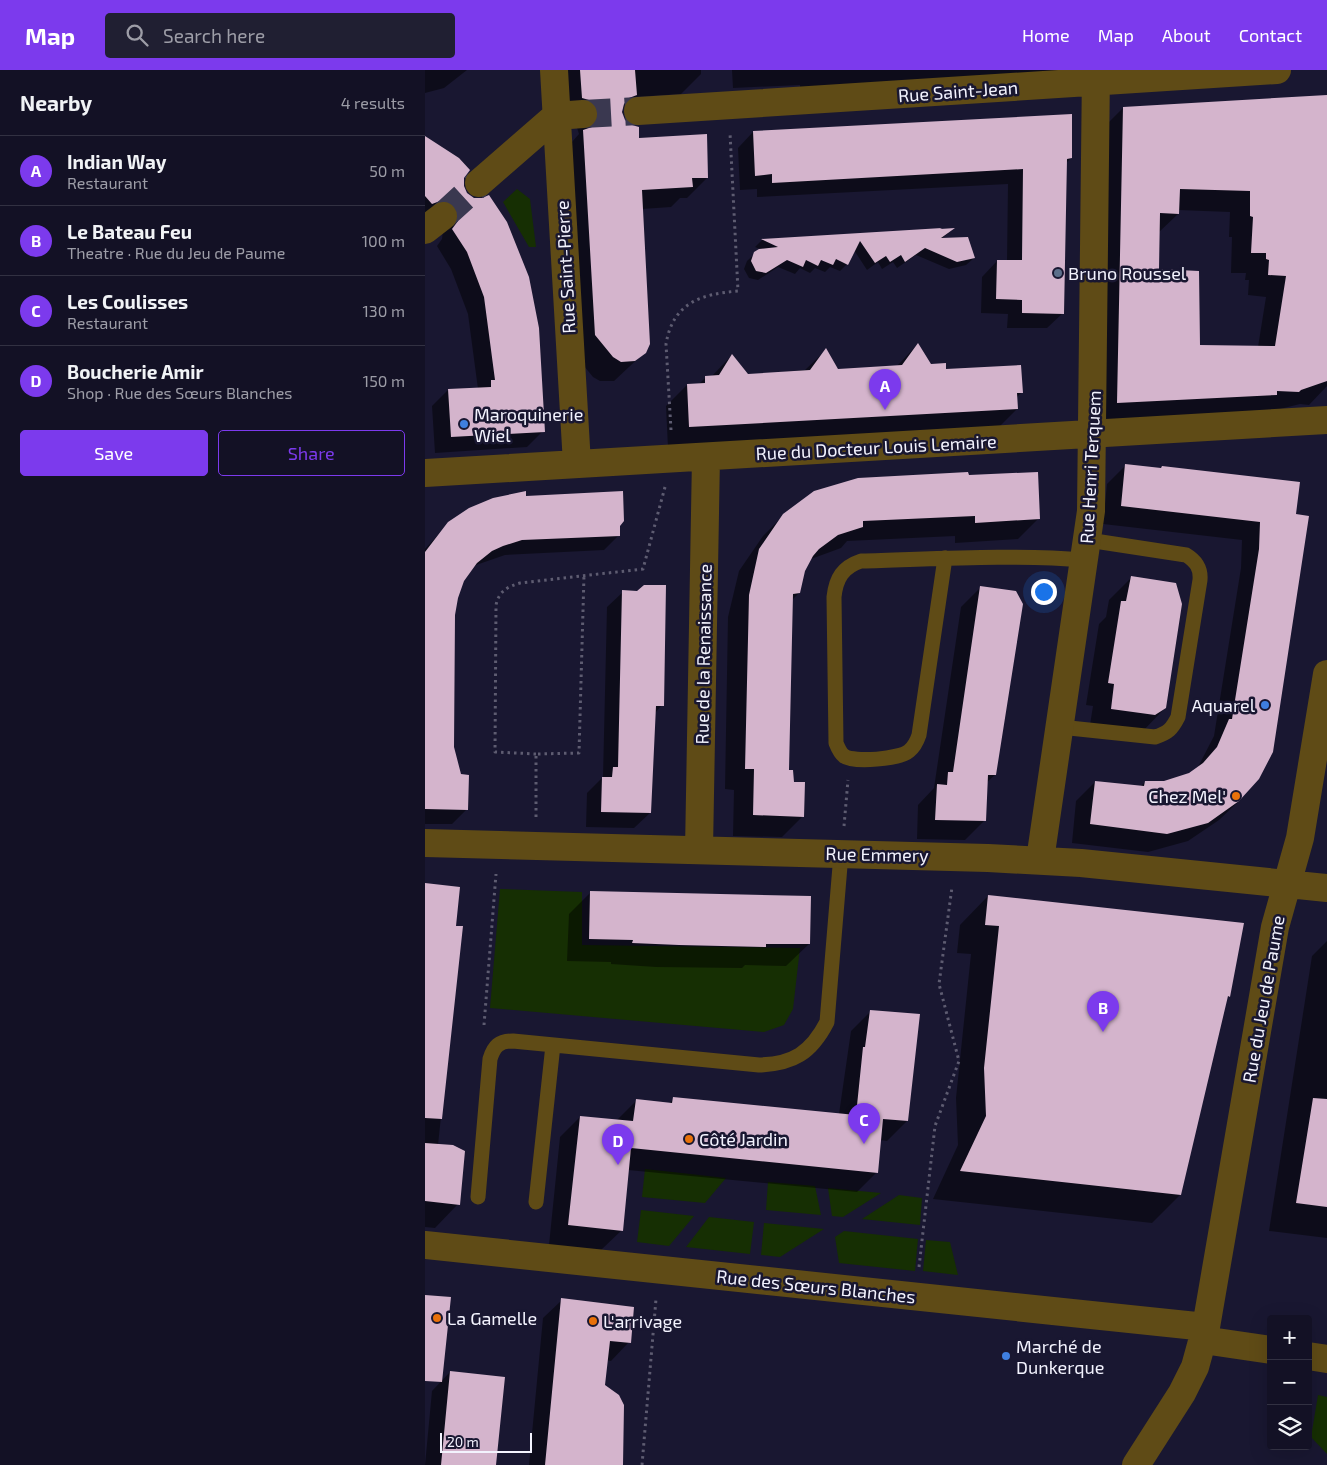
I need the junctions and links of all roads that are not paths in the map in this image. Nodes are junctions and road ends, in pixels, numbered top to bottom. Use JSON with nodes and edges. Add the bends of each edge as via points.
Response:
{"nodes":[{"id":1,"x":554,"y":70,"type":"edge"},
{"id":2,"x":1277,"y":70,"type":"edge"},
{"id":3,"x":1096,"y":76,"type":"edge"},
{"id":4,"x":638,"y":112,"type":"tunnel mouth"},
{"id":5,"x":569,"y":115,"type":"junction"},
{"id":6,"x":479,"y":183,"type":"tunnel mouth"},
{"id":7,"x":1327,"y":420,"type":"edge"},
{"id":8,"x":1093,"y":435,"type":"junction"},
{"id":9,"x":706,"y":457,"type":"junction"},
{"id":10,"x":577,"y":464,"type":"junction"},
{"id":11,"x":425,"y":473,"type":"edge"},
{"id":12,"x":1086,"y":550,"type":"junction"},
{"id":13,"x":945,"y":558,"type":"junction"},
{"id":14,"x":1327,"y":674,"type":"edge"},
{"id":15,"x":1060,"y":727,"type":"junction"},
{"id":16,"x":1319,"y":774,"type":"edge"},
{"id":17,"x":425,"y":843,"type":"edge"},
{"id":18,"x":699,"y":850,"type":"junction"},
{"id":19,"x":841,"y":854,"type":"junction"},
{"id":20,"x":1040,"y":860,"type":"junction"},
{"id":21,"x":1287,"y":883,"type":"junction"},
{"id":22,"x":1327,"y":888,"type":"edge"},
{"id":23,"x":553,"y":1045,"type":"junction"},
{"id":24,"x":478,"y":1197,"type":"dead end"},
{"id":25,"x":536,"y":1202,"type":"dead end"},
{"id":26,"x":425,"y":1245,"type":"edge"},
{"id":27,"x":1204,"y":1333,"type":"junction"},
{"id":28,"x":1267,"y":1349,"type":"edge"},
{"id":29,"x":1312,"y":1357,"type":"edge"},
{"id":30,"x":1327,"y":1359,"type":"edge"},
{"id":31,"x":1136,"y":1465,"type":"edge"}],
"edges":[{"from":1,"to":5,"type":"street","name":"Rue Saint-Pierre"},
{"from":2,"to":3,"type":"street","name":"Rue Saint-Jean"},
{"from":3,"to":4,"type":"street","name":"Rue Saint-Jean"},
{"from":3,"to":8,"type":"street","name":"Rue Henri Terquem"},
{"from":5,"to":6,"type":"street"},
{"from":5,"to":10,"type":"street","name":"Rue Saint-Pierre"},
{"from":7,"to":8,"type":"street","name":"Rue du Docteur Louis Lemaire"},
{"from":8,"to":9,"type":"street","name":"Rue du Docteur Louis Lemaire"},
{"from":8,"to":12,"type":"street","name":"Rue Henri Terquem","via":[[1093,492]]},
{"from":9,"to":10,"type":"street","name":"Rue du Docteur Louis Lemaire"},
{"from":9,"to":18,"type":"street","name":"Rue de la Renaissance"},
{"from":10,"to":11,"type":"street","name":"Rue du Docteur Louis Lemaire"},
{"from":12,"to":13,"type":"lane","via":[[1045,556]]},
{"from":12,"to":15,"type":"street","name":"Rue Henri Terquem"},
{"from":12,"to":15,"type":"lane","via":[[1186,555],[1197,564],[1200,580],[1178,716],[1173,728],[1167,734],[1149,737]]},
{"from":13,"to":13,"type":"lane","via":[[861,561],[850,565],[838,579],[834,597],[836,743],[843,756],[850,759],[903,756],[916,743]]},
{"from":14,"to":16,"type":"street","name":"Rue du Jeu de Paume"},
{"from":15,"to":20,"type":"street","name":"Rue Henri Terquem"},
{"from":16,"to":21,"type":"street","name":"Rue du Jeu de Paume"},
{"from":17,"to":18,"type":"street","name":"Rue Emmery"},
{"from":18,"to":19,"type":"street","name":"Rue Emmery"},
{"from":19,"to":20,"type":"street","name":"Rue Emmery"},
{"from":19,"to":23,"type":"lane","via":[[827,1022],[814,1042],[796,1058],[785,1063],[759,1065]]},
{"from":20,"to":21,"type":"street","name":"Rue Emmery"},
{"from":21,"to":22,"type":"street","name":"Rue Emmery"},
{"from":21,"to":27,"type":"street","name":"Rue du Jeu de Paume","via":[[1275,927]]},
{"from":23,"to":24,"type":"lane","via":[[513,1041],[497,1044],[494,1048],[490,1060]]},
{"from":23,"to":25,"type":"lane"},
{"from":26,"to":27,"type":"street","name":"Rue des Sœurs Blanches","via":[[915,1296]]},
{"from":27,"to":28,"type":"street","name":"Rue des Sœurs Blanches"},
{"from":27,"to":31,"type":"street","name":"Rue du Jeu de Paume","via":[[1195,1366],[1182,1393]]},
{"from":29,"to":30,"type":"street"}]}
